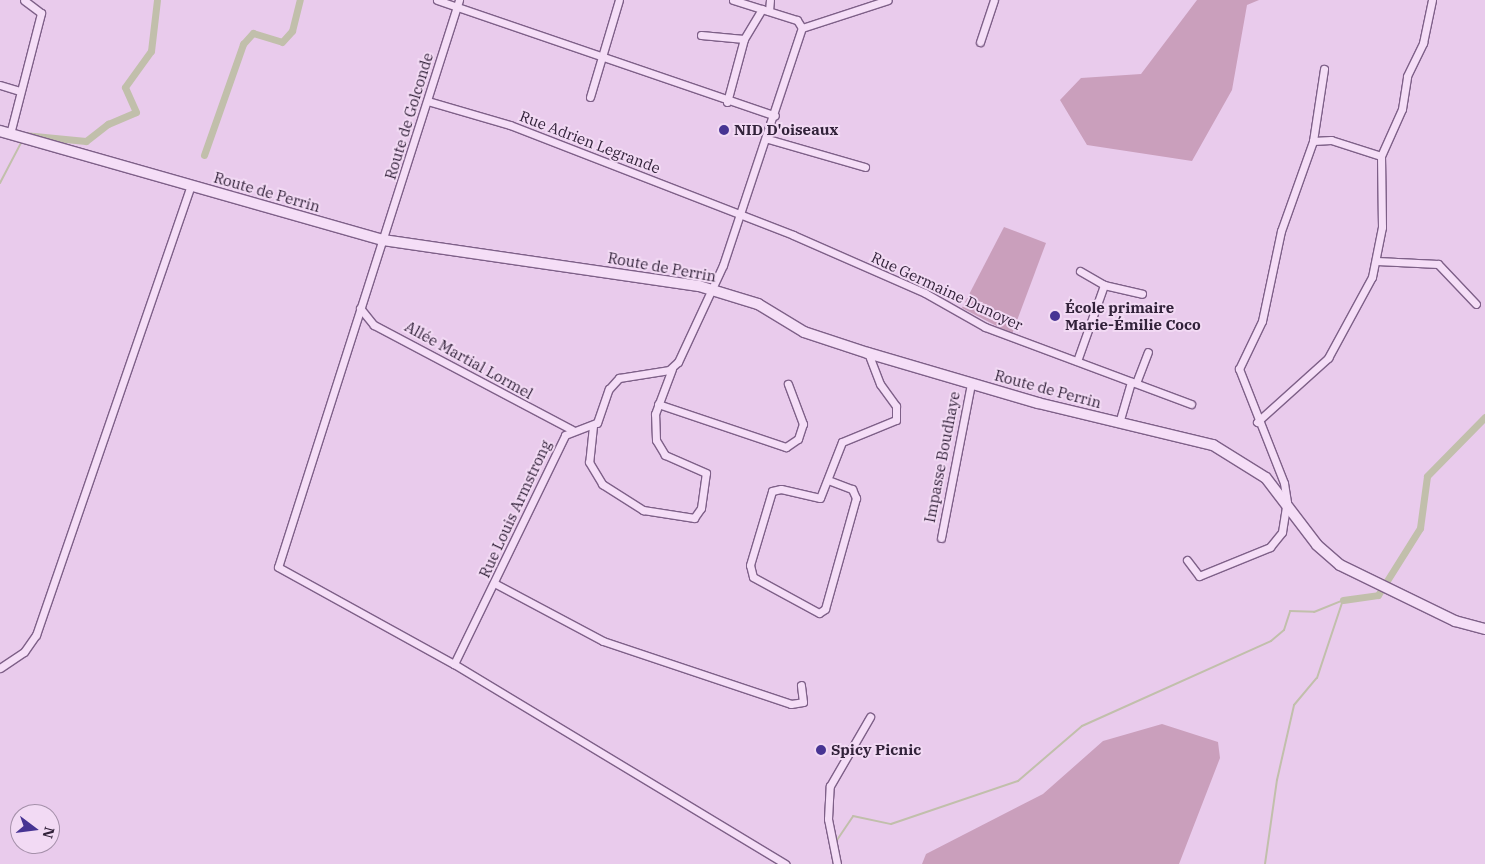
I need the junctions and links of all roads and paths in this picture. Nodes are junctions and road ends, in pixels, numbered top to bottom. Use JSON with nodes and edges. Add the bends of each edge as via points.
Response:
{"nodes":[{"id":1,"x":24,"y":0,"type":"edge"},
{"id":2,"x":437,"y":0,"type":"edge"},
{"id":3,"x":619,"y":0,"type":"edge"},
{"id":4,"x":733,"y":0,"type":"edge"},
{"id":5,"x":770,"y":0,"type":"edge"},
{"id":6,"x":888,"y":0,"type":"edge"},
{"id":7,"x":994,"y":0,"type":"edge"},
{"id":8,"x":1432,"y":0,"type":"edge"},
{"id":9,"x":458,"y":3,"type":"edge"},
{"id":10,"x":765,"y":10,"type":"junction"},
{"id":11,"x":802,"y":28,"type":"junction"},
{"id":12,"x":701,"y":35,"type":"dead end"},
{"id":13,"x":744,"y":39,"type":"junction"},
{"id":14,"x":980,"y":42,"type":"dead end"},
{"id":15,"x":601,"y":55,"type":"junction"},
{"id":16,"x":1324,"y":69,"type":"dead end"},
{"id":17,"x":0,"y":85,"type":"edge"},
{"id":18,"x":20,"y":91,"type":"junction"},
{"id":19,"x":590,"y":97,"type":"dead end"},
{"id":20,"x":428,"y":101,"type":"junction"},
{"id":21,"x":726,"y":102,"type":"junction"},
{"id":22,"x":775,"y":116,"type":"junction"},
{"id":23,"x":9,"y":134,"type":"edge"},
{"id":24,"x":768,"y":139,"type":"junction"},
{"id":25,"x":1313,"y":141,"type":"junction"},
{"id":26,"x":1381,"y":156,"type":"junction"},
{"id":27,"x":865,"y":167,"type":"dead end"},
{"id":28,"x":191,"y":186,"type":"junction"},
{"id":29,"x":741,"y":215,"type":"junction"},
{"id":30,"x":383,"y":240,"type":"junction"},
{"id":31,"x":1377,"y":261,"type":"junction"},
{"id":32,"x":1080,"y":271,"type":"dead end"},
{"id":33,"x":1104,"y":285,"type":"junction"},
{"id":34,"x":711,"y":289,"type":"junction"},
{"id":35,"x":1142,"y":294,"type":"dead end"},
{"id":36,"x":1476,"y":304,"type":"dead end"},
{"id":37,"x":360,"y":308,"type":"junction"},
{"id":38,"x":1148,"y":352,"type":"dead end"},
{"id":39,"x":868,"y":353,"type":"junction"},
{"id":40,"x":1077,"y":361,"type":"junction"},
{"id":41,"x":672,"y":369,"type":"junction"},
{"id":42,"x":970,"y":383,"type":"junction"},
{"id":43,"x":1134,"y":383,"type":"junction"},
{"id":44,"x":788,"y":384,"type":"dead end"},
{"id":45,"x":658,"y":404,"type":"junction"},
{"id":46,"x":1191,"y":404,"type":"dead end"},
{"id":47,"x":1257,"y":422,"type":"junction"},
{"id":48,"x":1119,"y":423,"type":"junction"},
{"id":49,"x":593,"y":426,"type":"junction"},
{"id":50,"x":572,"y":430,"type":"junction"},
{"id":51,"x":828,"y":480,"type":"junction"},
{"id":52,"x":1287,"y":502,"type":"junction"},
{"id":53,"x":941,"y":538,"type":"dead end"},
{"id":54,"x":1187,"y":560,"type":"dead end"},
{"id":55,"x":496,"y":584,"type":"junction"},
{"id":56,"x":1485,"y":629,"type":"edge"},
{"id":57,"x":454,"y":664,"type":"junction"},
{"id":58,"x":0,"y":668,"type":"edge"},
{"id":59,"x":801,"y":685,"type":"dead end"},
{"id":60,"x":870,"y":718,"type":"dead end"},
{"id":61,"x":785,"y":864,"type":"edge"},
{"id":62,"x":837,"y":864,"type":"edge"}],
"edges":[{"from":1,"to":18,"type":"street","via":[[41,13]]},
{"from":2,"to":9,"type":"street"},
{"from":3,"to":15,"type":"street"},
{"from":4,"to":10,"type":"street"},
{"from":5,"to":10,"type":"street"},
{"from":6,"to":11,"type":"street"},
{"from":7,"to":14,"type":"street"},
{"from":8,"to":26,"type":"street","via":[[1423,43],[1407,76],[1402,109]]},
{"from":9,"to":15,"type":"street"},
{"from":9,"to":20,"type":"street","name":"Route de Golconde"},
{"from":10,"to":11,"type":"street","via":[[798,20]]},
{"from":10,"to":13,"type":"street"},
{"from":11,"to":22,"type":"street"},
{"from":12,"to":13,"type":"street"},
{"from":13,"to":21,"type":"street"},
{"from":15,"to":19,"type":"street"},
{"from":15,"to":21,"type":"street"},
{"from":16,"to":25,"type":"street"},
{"from":17,"to":18,"type":"street"},
{"from":18,"to":23,"type":"street"},
{"from":20,"to":29,"type":"street","name":"Rue Adrien Legrande","via":[[510,125]]},
{"from":20,"to":30,"type":"street","name":"Route de Golconde"},
{"from":21,"to":22,"type":"street"},
{"from":22,"to":24,"type":"street"},
{"from":23,"to":28,"type":"main road","name":"Route de Perrin"},
{"from":24,"to":27,"type":"street"},
{"from":24,"to":29,"type":"street"},
{"from":25,"to":26,"type":"street","via":[[1331,140]]},
{"from":25,"to":47,"type":"street","via":[[1281,231],[1260,327],[1239,366]]},
{"from":26,"to":31,"type":"street","via":[[1383,214]]},
{"from":28,"to":30,"type":"main road","name":"Route de Perrin"},
{"from":28,"to":58,"type":"street","via":[[36,635],[24,652]]},
{"from":29,"to":34,"type":"street"},
{"from":29,"to":40,"type":"street","name":"Rue Germaine Dunoyer","via":[[925,293],[985,327]]},
{"from":30,"to":34,"type":"main road","name":"Route de Perrin"},
{"from":30,"to":37,"type":"street","name":"Route de Golconde"},
{"from":31,"to":36,"type":"street","via":[[1438,264]]},
{"from":31,"to":47,"type":"street","via":[[1328,358]]},
{"from":32,"to":33,"type":"street"},
{"from":33,"to":35,"type":"street"},
{"from":33,"to":40,"type":"street"},
{"from":34,"to":39,"type":"main road","name":"Route de Perrin","via":[[758,304],[804,332]]},
{"from":34,"to":41,"type":"street"},
{"from":37,"to":50,"type":"street","name":"Allée Martial Lormel","via":[[374,325]]},
{"from":37,"to":57,"type":"street","name":"Route de Golconde","via":[[278,567]]},
{"from":38,"to":43,"type":"street"},
{"from":39,"to":42,"type":"main road","name":"Route de Perrin"},
{"from":39,"to":51,"type":"street","via":[[880,384],[896,406],[897,418],[891,424],[848,437],[836,453]]},
{"from":40,"to":43,"type":"street","name":"Rue Germaine Dunoyer"},
{"from":41,"to":45,"type":"street"},
{"from":41,"to":49,"type":"street","via":[[620,378],[609,389]]},
{"from":42,"to":48,"type":"main road","name":"Route de Perrin"},
{"from":42,"to":53,"type":"street","name":"Impasse Boudhaye"},
{"from":43,"to":46,"type":"street","name":"Rue Germaine Dunoyer"},
{"from":43,"to":48,"type":"street"},
{"from":44,"to":45,"type":"street","via":[[803,424],[798,439],[786,447]]},
{"from":45,"to":49,"type":"street","via":[[654,432],[662,452],[703,469],[707,476],[701,508],[693,518],[643,510],[602,484],[590,462]]},
{"from":47,"to":52,"type":"street","via":[[1284,483]]},
{"from":48,"to":52,"type":"main road","name":"Route de Perrin","via":[[1225,450],[1266,478]]},
{"from":49,"to":50,"type":"street"},
{"from":50,"to":55,"type":"street","name":"Rue Louis Armstrong","via":[[563,438]]},
{"from":51,"to":51,"type":"street","via":[[818,499],[781,489],[772,492],[749,570],[755,579],[819,613],[825,609],[856,498],[852,489]]},
{"from":52,"to":54,"type":"street","via":[[1282,532],[1270,547],[1199,576]]},
{"from":52,"to":56,"type":"main road","name":"Route de Perrin","via":[[1324,553],[1376,584]]},
{"from":55,"to":57,"type":"street","name":"Rue Louis Armstrong"},
{"from":55,"to":59,"type":"street","via":[[603,641],[791,704],[803,702]]},
{"from":57,"to":61,"type":"street"},
{"from":60,"to":62,"type":"street","via":[[830,786],[828,820]]}]}
